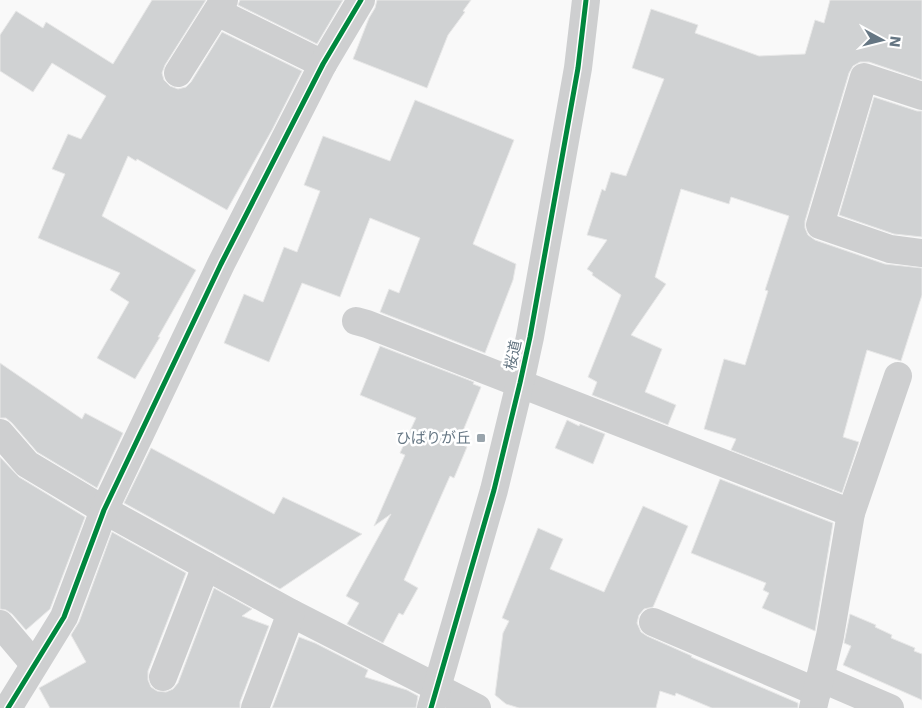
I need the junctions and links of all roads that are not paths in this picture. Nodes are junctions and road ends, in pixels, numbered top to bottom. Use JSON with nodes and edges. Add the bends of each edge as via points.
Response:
{"nodes":[{"id":1,"x":361,"y":0,"type":"edge"},
{"id":2,"x":586,"y":0,"type":"edge"},
{"id":3,"x":220,"y":6,"type":"edge"},
{"id":4,"x":323,"y":64,"type":"junction"},
{"id":5,"x":178,"y":73,"type":"dead end"},
{"id":6,"x":922,"y":96,"type":"edge"},
{"id":7,"x":922,"y":253,"type":"edge"},
{"id":8,"x":356,"y":321,"type":"dead end"},
{"id":9,"x":898,"y":376,"type":"dead end"},
{"id":10,"x":520,"y":384,"type":"junction"},
{"id":11,"x":0,"y":433,"type":"edge"},
{"id":12,"x":104,"y":510,"type":"junction"},
{"id":13,"x":851,"y":513,"type":"junction"},
{"id":14,"x":206,"y":566,"type":"junction"},
{"id":15,"x":291,"y":614,"type":"junction"},
{"id":16,"x":653,"y":622,"type":"dead end"},
{"id":17,"x":0,"y":624,"type":"edge"},
{"id":18,"x":34,"y":664,"type":"junction"},
{"id":19,"x":163,"y":677,"type":"dead end"},
{"id":20,"x":817,"y":693,"type":"edge"},
{"id":21,"x":434,"y":698,"type":"edge"},
{"id":22,"x":19,"y":702,"type":"edge"},
{"id":23,"x":255,"y":708,"type":"edge"},
{"id":24,"x":477,"y":708,"type":"edge"},
{"id":25,"x":890,"y":708,"type":"edge"}],
"edges":[{"from":1,"to":4,"type":"street"},
{"from":2,"to":10,"type":"street","name":"桜道","via":[[578,68]]},
{"from":3,"to":4,"type":"street"},
{"from":3,"to":5,"type":"street"},
{"from":4,"to":12,"type":"street","via":[[221,264]]},
{"from":6,"to":7,"type":"street","via":[[864,78],[820,225],[890,249]]},
{"from":8,"to":10,"type":"street"},
{"from":9,"to":13,"type":"street"},
{"from":10,"to":13,"type":"street"},
{"from":10,"to":21,"type":"street","name":"桜道","via":[[494,490]]},
{"from":11,"to":12,"type":"street","via":[[27,464]]},
{"from":12,"to":14,"type":"street"},
{"from":12,"to":18,"type":"street","via":[[64,617]]},
{"from":13,"to":20,"type":"street"},
{"from":14,"to":15,"type":"street"},
{"from":14,"to":19,"type":"street"},
{"from":15,"to":21,"type":"street"},
{"from":15,"to":23,"type":"street"},
{"from":16,"to":20,"type":"street"},
{"from":17,"to":18,"type":"street"},
{"from":18,"to":22,"type":"street"},
{"from":20,"to":25,"type":"street"},
{"from":21,"to":24,"type":"street"}]}
